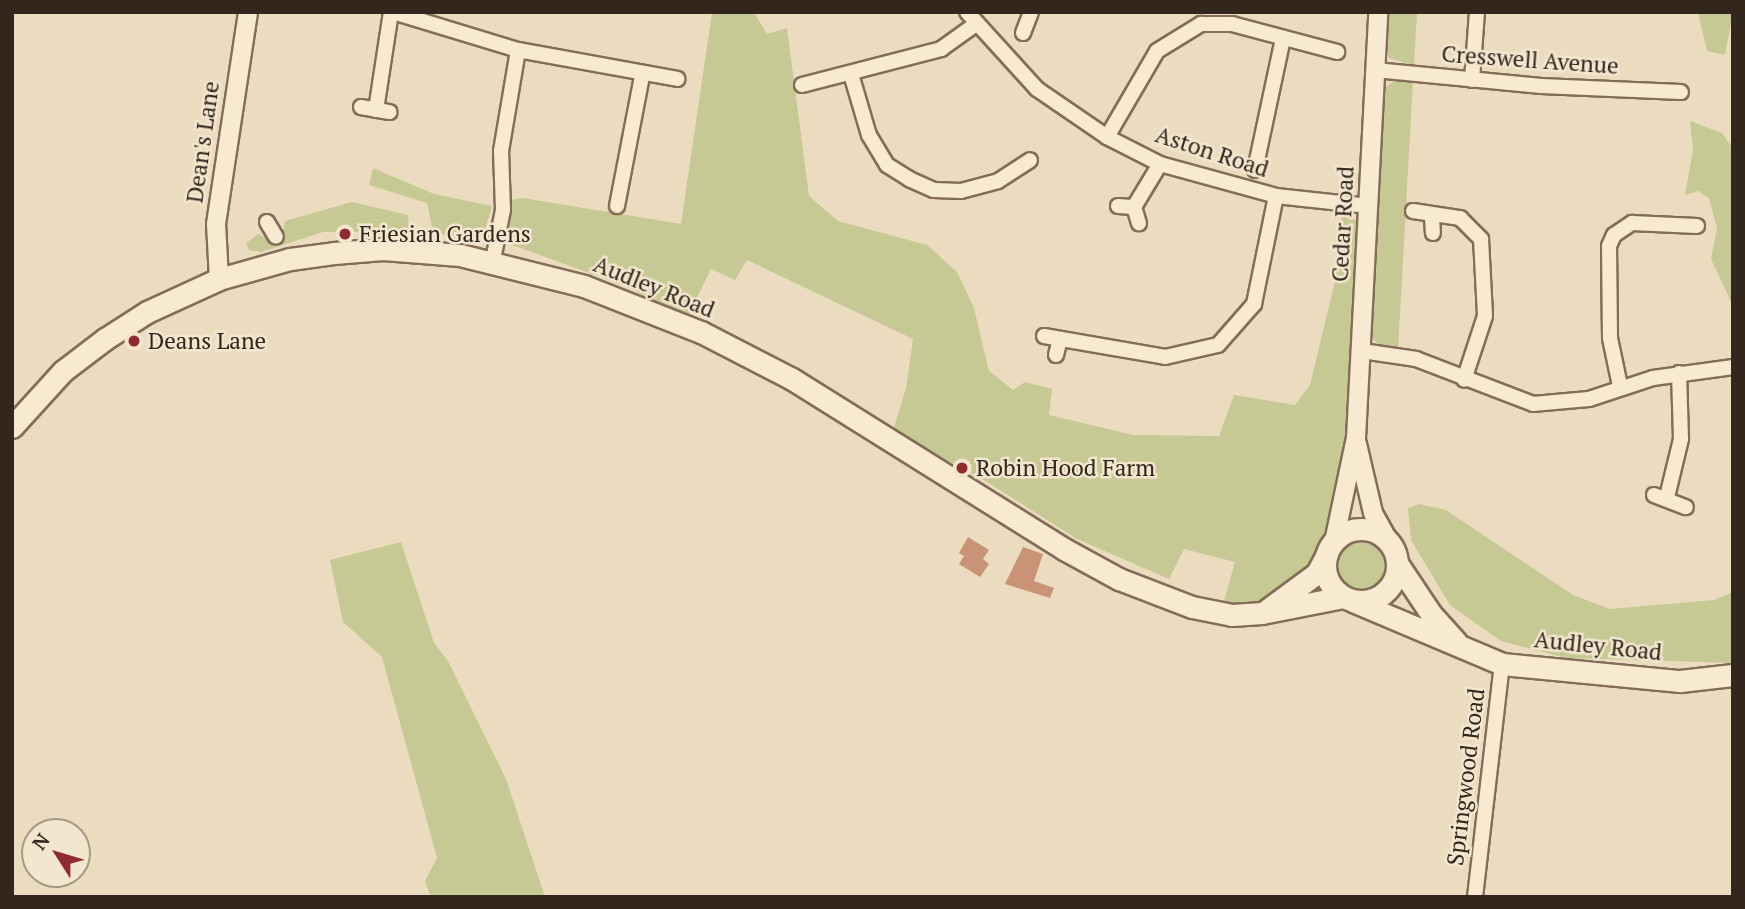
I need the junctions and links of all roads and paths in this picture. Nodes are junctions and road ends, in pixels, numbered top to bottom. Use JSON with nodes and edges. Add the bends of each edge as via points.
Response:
{"nodes":[{"id":1,"x":248,"y":12,"type":"edge"},
{"id":2,"x":392,"y":12,"type":"edge"},
{"id":3,"x":1031,"y":12,"type":"edge"},
{"id":4,"x":1378,"y":12,"type":"edge"},
{"id":5,"x":1477,"y":12,"type":"edge"},
{"id":6,"x":971,"y":18,"type":"edge"},
{"id":7,"x":1023,"y":33,"type":"dead end"},
{"id":8,"x":1283,"y":37,"type":"junction"},
{"id":9,"x":518,"y":50,"type":"junction"},
{"id":10,"x":1337,"y":51,"type":"dead end"},
{"id":11,"x":1375,"y":70,"type":"junction"},
{"id":12,"x":850,"y":74,"type":"junction"},
{"id":13,"x":642,"y":76,"type":"junction"},
{"id":14,"x":677,"y":79,"type":"dead end"},
{"id":15,"x":1472,"y":80,"type":"junction"},
{"id":16,"x":802,"y":85,"type":"dead end"},
{"id":17,"x":1681,"y":92,"type":"dead end"},
{"id":18,"x":361,"y":107,"type":"dead end"},
{"id":19,"x":1107,"y":137,"type":"junction"},
{"id":20,"x":1030,"y":160,"type":"dead end"},
{"id":21,"x":1160,"y":164,"type":"junction"},
{"id":22,"x":1255,"y":170,"type":"dead end"},
{"id":23,"x":1276,"y":196,"type":"junction"},
{"id":24,"x":617,"y":206,"type":"dead end"},
{"id":25,"x":1118,"y":206,"type":"dead end"},
{"id":26,"x":1368,"y":206,"type":"junction"},
{"id":27,"x":1134,"y":207,"type":"junction"},
{"id":28,"x":1413,"y":211,"type":"dead end"},
{"id":29,"x":1432,"y":216,"type":"junction"},
{"id":30,"x":268,"y":222,"type":"dead end"},
{"id":31,"x":1139,"y":223,"type":"dead end"},
{"id":32,"x":1697,"y":226,"type":"dead end"},
{"id":33,"x":1433,"y":233,"type":"dead end"},
{"id":34,"x":276,"y":237,"type":"dead end"},
{"id":35,"x":493,"y":260,"type":"junction"},
{"id":36,"x":219,"y":279,"type":"junction"},
{"id":37,"x":1044,"y":335,"type":"dead end"},
{"id":38,"x":1060,"y":339,"type":"junction"},
{"id":39,"x":1362,"y":351,"type":"junction"},
{"id":40,"x":1056,"y":355,"type":"dead end"},
{"id":41,"x":1733,"y":367,"type":"edge"},
{"id":42,"x":1679,"y":373,"type":"junction"},
{"id":43,"x":1464,"y":380,"type":"junction"},
{"id":44,"x":1620,"y":386,"type":"junction"},
{"id":45,"x":12,"y":426,"type":"edge"},
{"id":46,"x":1356,"y":438,"type":"junction"},
{"id":47,"x":1686,"y":507,"type":"dead end"},
{"id":48,"x":1388,"y":542,"type":"junction"},
{"id":49,"x":1332,"y":545,"type":"junction"},
{"id":50,"x":1397,"y":563,"type":"junction"},
{"id":51,"x":1348,"y":599,"type":"junction"},
{"id":52,"x":1262,"y":613,"type":"junction"},
{"id":53,"x":1461,"y":647,"type":"junction"},
{"id":54,"x":1502,"y":663,"type":"junction"},
{"id":55,"x":1733,"y":675,"type":"edge"},
{"id":56,"x":1475,"y":897,"type":"edge"}],
"edges":[{"from":1,"to":36,"type":"street","name":"Dean's Lane","via":[[217,211]]},
{"from":2,"to":9,"type":"street"},
{"from":2,"to":18,"type":"street","via":[[383,111]]},
{"from":3,"to":7,"type":"street"},
{"from":4,"to":11,"type":"street","name":"Cedar Road"},
{"from":5,"to":15,"type":"street"},
{"from":6,"to":12,"type":"street","via":[[942,50]]},
{"from":6,"to":19,"type":"street","name":"Aston Road","via":[[1038,89]]},
{"from":8,"to":10,"type":"street"},
{"from":8,"to":19,"type":"street","via":[[1232,24],[1201,24],[1178,35],[1157,51]]},
{"from":8,"to":22,"type":"street"},
{"from":9,"to":13,"type":"street"},
{"from":9,"to":35,"type":"street","via":[[501,151],[503,210]]},
{"from":11,"to":15,"type":"street","name":"Cresswell Avenue"},
{"from":11,"to":26,"type":"street","name":"Cedar Road"},
{"from":12,"to":16,"type":"street"},
{"from":12,"to":20,"type":"street","via":[[869,135],[887,165],[909,179],[934,190],[961,191],[998,181]]},
{"from":13,"to":14,"type":"street"},
{"from":13,"to":24,"type":"street"},
{"from":15,"to":17,"type":"street","name":"Cresswell Avenue"},
{"from":19,"to":21,"type":"street","name":"Aston Road"},
{"from":21,"to":23,"type":"street","name":"Aston Road"},
{"from":21,"to":27,"type":"street"},
{"from":23,"to":26,"type":"street","name":"Aston Road"},
{"from":23,"to":38,"type":"street","via":[[1254,304],[1218,345],[1165,357]]},
{"from":25,"to":27,"type":"street"},
{"from":26,"to":39,"type":"street","name":"Cedar Road"},
{"from":27,"to":31,"type":"street"},
{"from":28,"to":29,"type":"street"},
{"from":29,"to":33,"type":"street"},
{"from":29,"to":43,"type":"street","via":[[1460,218],[1481,239],[1484,325]]},
{"from":30,"to":34,"type":"street"},
{"from":32,"to":44,"type":"street","via":[[1632,223],[1614,235],[1609,246],[1610,338]]},
{"from":35,"to":36,"type":"main road","name":"Audley Road","via":[[419,250],[334,253],[290,259]]},
{"from":35,"to":52,"type":"main road","name":"Audley Road","via":[[584,286],[712,338],[792,379],[1119,579],[1192,607],[1232,615]]},
{"from":36,"to":45,"type":"main road","name":"Audley Road","via":[[147,312],[105,339],[62,372]]},
{"from":37,"to":38,"type":"street"},
{"from":38,"to":40,"type":"street"},
{"from":39,"to":43,"type":"street","via":[[1416,359]]},
{"from":39,"to":46,"type":"street","name":"Cedar Road"},
{"from":41,"to":42,"type":"street"},
{"from":42,"to":44,"type":"street"},
{"from":42,"to":47,"type":"street","via":[[1681,439],[1661,496]]},
{"from":43,"to":44,"type":"street","via":[[1534,404],[1588,399]]},
{"from":46,"to":48,"type":"street","via":[[1373,513]]},
{"from":46,"to":49,"type":"street"},
{"from":48,"to":49,"type":"main road","via":[[1359,529]]},
{"from":48,"to":50,"type":"main road"},
{"from":49,"to":51,"type":"main road","via":[[1326,576]]},
{"from":49,"to":52,"type":"main road","via":[[1317,573]]},
{"from":50,"to":51,"type":"main road","via":[[1395,578],[1382,595]]},
{"from":50,"to":53,"type":"main road","name":"Audley Road","via":[[1431,614]]},
{"from":51,"to":52,"type":"main road","name":"Audley Road"},
{"from":51,"to":53,"type":"main road","name":"Audley Road"},
{"from":53,"to":54,"type":"main road","name":"Audley Road"},
{"from":54,"to":55,"type":"main road","name":"Audley Road","via":[[1680,681]]},
{"from":54,"to":56,"type":"street","name":"Springwood Road"}]}
